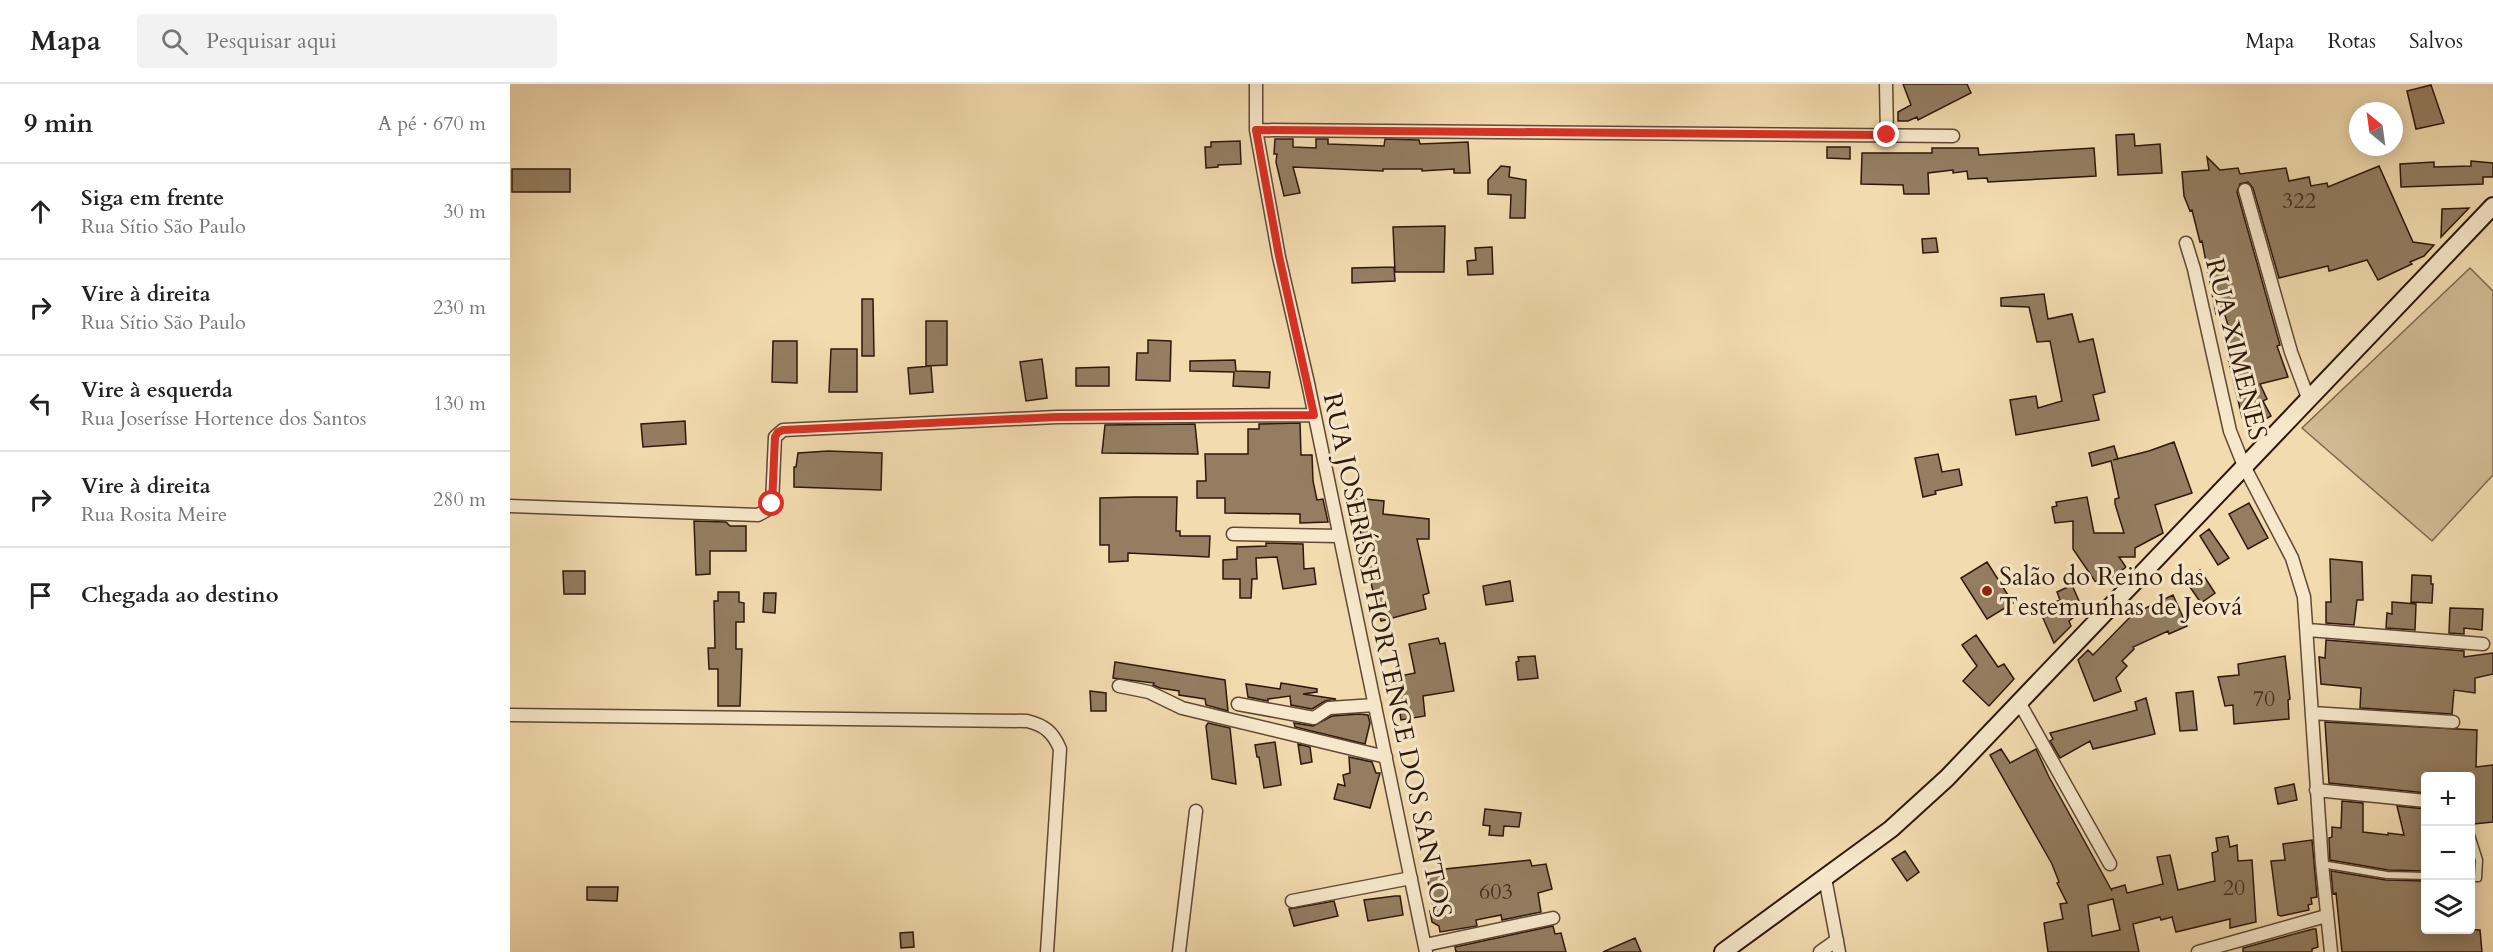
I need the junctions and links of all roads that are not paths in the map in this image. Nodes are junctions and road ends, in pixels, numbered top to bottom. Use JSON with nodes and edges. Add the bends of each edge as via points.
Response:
{"nodes":[{"id":1,"x":1256,"y":84,"type":"edge"},
{"id":2,"x":1886,"y":84,"type":"edge"},
{"id":3,"x":1256,"y":130,"type":"junction"},
{"id":4,"x":1887,"y":135,"type":"junction"},
{"id":5,"x":1953,"y":136,"type":"dead end"},
{"id":6,"x":2245,"y":190,"type":"dead end"},
{"id":7,"x":2493,"y":206,"type":"edge"},
{"id":8,"x":2186,"y":243,"type":"dead end"},
{"id":9,"x":2308,"y":398,"type":"junction"},
{"id":10,"x":1314,"y":415,"type":"junction"},
{"id":11,"x":2244,"y":466,"type":"junction"},
{"id":12,"x":510,"y":506,"type":"edge"},
{"id":13,"x":1233,"y":534,"type":"dead end"},
{"id":14,"x":1338,"y":536,"type":"junction"},
{"id":15,"x":2308,"y":630,"type":"junction"},
{"id":16,"x":2482,"y":644,"type":"dead end"},
{"id":17,"x":1119,"y":686,"type":"dead end"},
{"id":18,"x":2019,"y":702,"type":"junction"},
{"id":19,"x":1238,"y":705,"type":"dead end"},
{"id":20,"x":1375,"y":705,"type":"junction"},
{"id":21,"x":2312,"y":714,"type":"junction"},
{"id":22,"x":510,"y":715,"type":"edge"},
{"id":23,"x":2453,"y":722,"type":"dead end"},
{"id":24,"x":1386,"y":756,"type":"junction"},
{"id":25,"x":2316,"y":790,"type":"junction"},
{"id":26,"x":2421,"y":800,"type":"edge"},
{"id":27,"x":1196,"y":811,"type":"dead end"},
{"id":28,"x":2475,"y":848,"type":"edge"},
{"id":29,"x":2110,"y":864,"type":"dead end"},
{"id":30,"x":2322,"y":864,"type":"junction"},
{"id":31,"x":2421,"y":876,"type":"edge"},
{"id":32,"x":1411,"y":878,"type":"junction"},
{"id":33,"x":1825,"y":878,"type":"junction"},
{"id":34,"x":2475,"y":878,"type":"edge"},
{"id":35,"x":1292,"y":901,"type":"dead end"},
{"id":36,"x":2326,"y":916,"type":"junction"},
{"id":37,"x":1553,"y":918,"type":"dead end"},
{"id":38,"x":1838,"y":946,"type":"edge"},
{"id":39,"x":1426,"y":949,"type":"edge"},
{"id":40,"x":1047,"y":952,"type":"edge"},
{"id":41,"x":1179,"y":952,"type":"edge"},
{"id":42,"x":1723,"y":952,"type":"edge"},
{"id":43,"x":1820,"y":952,"type":"edge"},
{"id":44,"x":2198,"y":952,"type":"edge"},
{"id":45,"x":2331,"y":952,"type":"edge"}],
"edges":[{"from":1,"to":3,"type":"street","name":"RUA JOSERÍSSE HORTENCE DOS SANTOS"},
{"from":2,"to":4,"type":"street"},
{"from":3,"to":4,"type":"street"},
{"from":3,"to":10,"type":"street","name":"RUA JOSERÍSSE HORTENCE DOS SANTOS"},
{"from":4,"to":5,"type":"street"},
{"from":6,"to":9,"type":"street"},
{"from":7,"to":9,"type":"main road"},
{"from":8,"to":11,"type":"street","name":"RUA XIMENES","via":[[2227,419]]},
{"from":9,"to":11,"type":"main road"},
{"from":10,"to":12,"type":"street","via":[[1057,417],[783,430],[775,437],[772,504],[758,515]]},
{"from":10,"to":14,"type":"street","name":"RUA JOSERÍSSE HORTENCE DOS SANTOS"},
{"from":11,"to":15,"type":"street","name":"RUA XIMENES","via":[[2299,574]]},
{"from":11,"to":18,"type":"main road"},
{"from":13,"to":14,"type":"street"},
{"from":14,"to":20,"type":"street","name":"RUA JOSERÍSSE HORTENCE DOS SANTOS"},
{"from":15,"to":16,"type":"street"},
{"from":15,"to":21,"type":"street","name":"RUA XIMENES"},
{"from":17,"to":24,"type":"street","via":[[1149,692],[1182,708]]},
{"from":18,"to":29,"type":"street"},
{"from":18,"to":33,"type":"main road","via":[[1908,815]]},
{"from":19,"to":20,"type":"street","via":[[1314,718],[1329,708]]},
{"from":20,"to":24,"type":"street","name":"RUA JOSERÍSSE HORTENCE DOS SANTOS"},
{"from":21,"to":23,"type":"street"},
{"from":21,"to":25,"type":"street","name":"RUA XIMENES"},
{"from":22,"to":40,"type":"street","via":[[1039,724],[1050,730],[1060,749]]},
{"from":24,"to":32,"type":"street","name":"RUA JOSERÍSSE HORTENCE DOS SANTOS"},
{"from":25,"to":26,"type":"street"},
{"from":25,"to":30,"type":"street","name":"RUA XIMENES"},
{"from":27,"to":41,"type":"street"},
{"from":28,"to":34,"type":"lane","via":[[2479,860]]},
{"from":30,"to":31,"type":"lane","via":[[2387,875]]},
{"from":30,"to":36,"type":"street","name":"RUA XIMENES"},
{"from":32,"to":35,"type":"street"},
{"from":32,"to":39,"type":"street","name":"RUA JOSERÍSSE HORTENCE DOS SANTOS"},
{"from":33,"to":38,"type":"street"},
{"from":33,"to":42,"type":"main road"},
{"from":36,"to":44,"type":"street"},
{"from":36,"to":45,"type":"street","name":"RUA XIMENES"},
{"from":37,"to":39,"type":"street"},
{"from":38,"to":43,"type":"street"}]}
